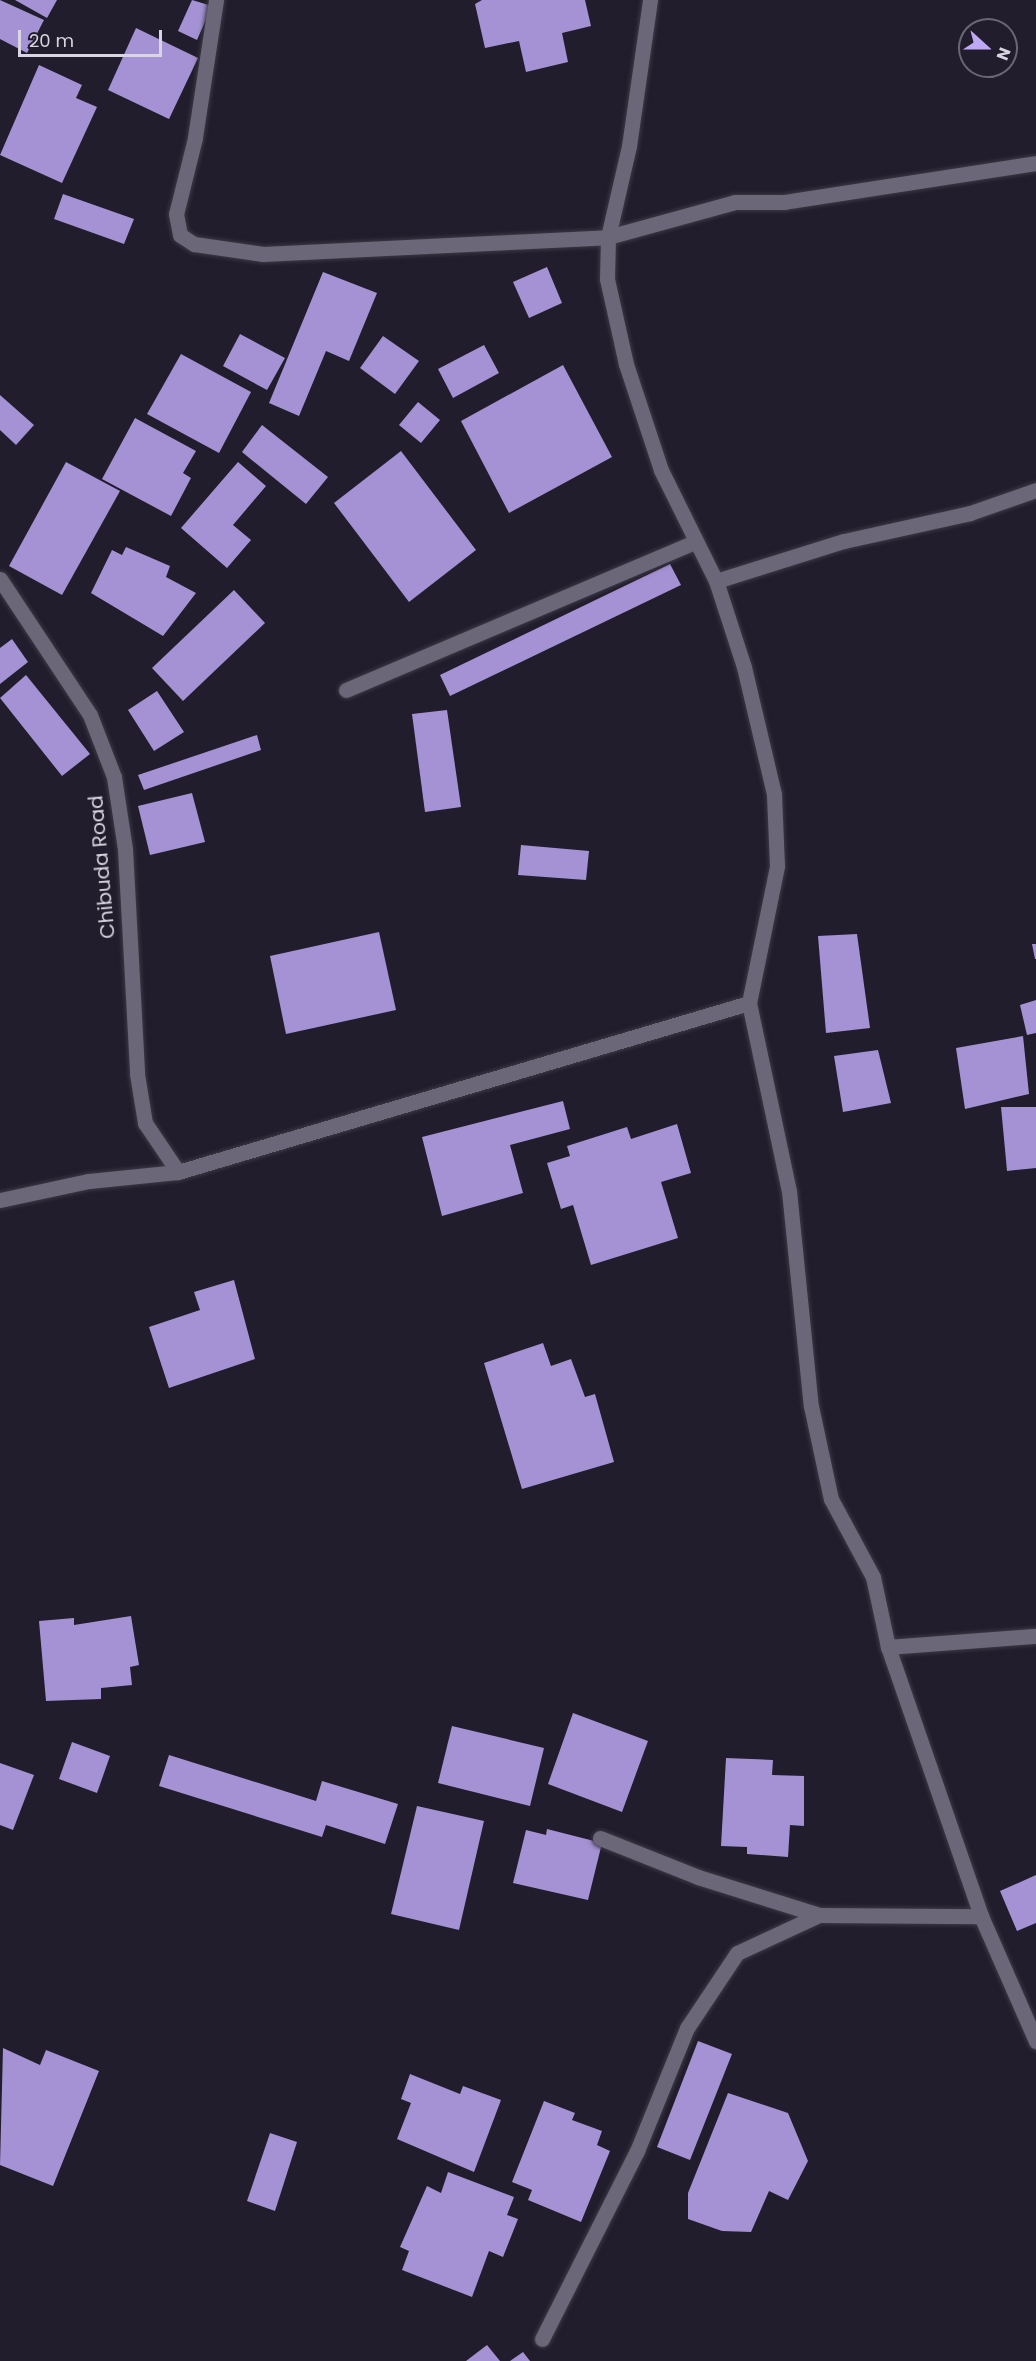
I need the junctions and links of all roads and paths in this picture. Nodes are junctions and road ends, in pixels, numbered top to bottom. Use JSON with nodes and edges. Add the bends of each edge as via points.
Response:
{"nodes":[{"id":1,"x":216,"y":0,"type":"edge"},
{"id":2,"x":650,"y":0,"type":"edge"},
{"id":3,"x":1036,"y":163,"type":"edge"},
{"id":4,"x":608,"y":237,"type":"junction"},
{"id":5,"x":1036,"y":490,"type":"edge"},
{"id":6,"x":694,"y":542,"type":"junction"},
{"id":7,"x":0,"y":579,"type":"edge"},
{"id":8,"x":716,"y":581,"type":"junction"},
{"id":9,"x":346,"y":690,"type":"dead end"},
{"id":10,"x":749,"y":1003,"type":"junction"},
{"id":11,"x":178,"y":1172,"type":"junction"},
{"id":12,"x":0,"y":1200,"type":"edge"},
{"id":13,"x":1036,"y":1636,"type":"edge"},
{"id":14,"x":888,"y":1647,"type":"junction"},
{"id":15,"x":600,"y":1838,"type":"dead end"},
{"id":16,"x":819,"y":1915,"type":"junction"},
{"id":17,"x":981,"y":1916,"type":"junction"},
{"id":18,"x":1036,"y":2041,"type":"edge"},
{"id":19,"x":542,"y":2339,"type":"dead end"}],
"edges":[{"from":1,"to":4,"type":"street","via":[[195,138],[176,214],[180,235],[194,244],[264,254]]},
{"from":2,"to":4,"type":"street","via":[[629,146]]},
{"from":3,"to":4,"type":"street","via":[[784,202],[735,202]]},
{"from":4,"to":6,"type":"street","via":[[607,279],[626,364],[661,470]]},
{"from":5,"to":8,"type":"street","via":[[970,513],[843,541]]},
{"from":6,"to":8,"type":"street"},
{"from":6,"to":9,"type":"street"},
{"from":7,"to":11,"type":"street","name":"Chibuda Road","via":[[90,715],[114,777],[125,849],[137,1074],[145,1123]]},
{"from":8,"to":10,"type":"street","via":[[744,667],[774,794],[777,866]]},
{"from":10,"to":11,"type":"street"},
{"from":10,"to":14,"type":"street","via":[[789,1191],[810,1406],[831,1498],[873,1576]]},
{"from":11,"to":12,"type":"street","via":[[89,1181]]},
{"from":13,"to":14,"type":"street"},
{"from":14,"to":17,"type":"street"},
{"from":15,"to":16,"type":"street","via":[[698,1877]]},
{"from":16,"to":17,"type":"street"},
{"from":16,"to":19,"type":"street","via":[[737,1953],[687,2028],[637,2151]]},
{"from":17,"to":18,"type":"street"}]}
